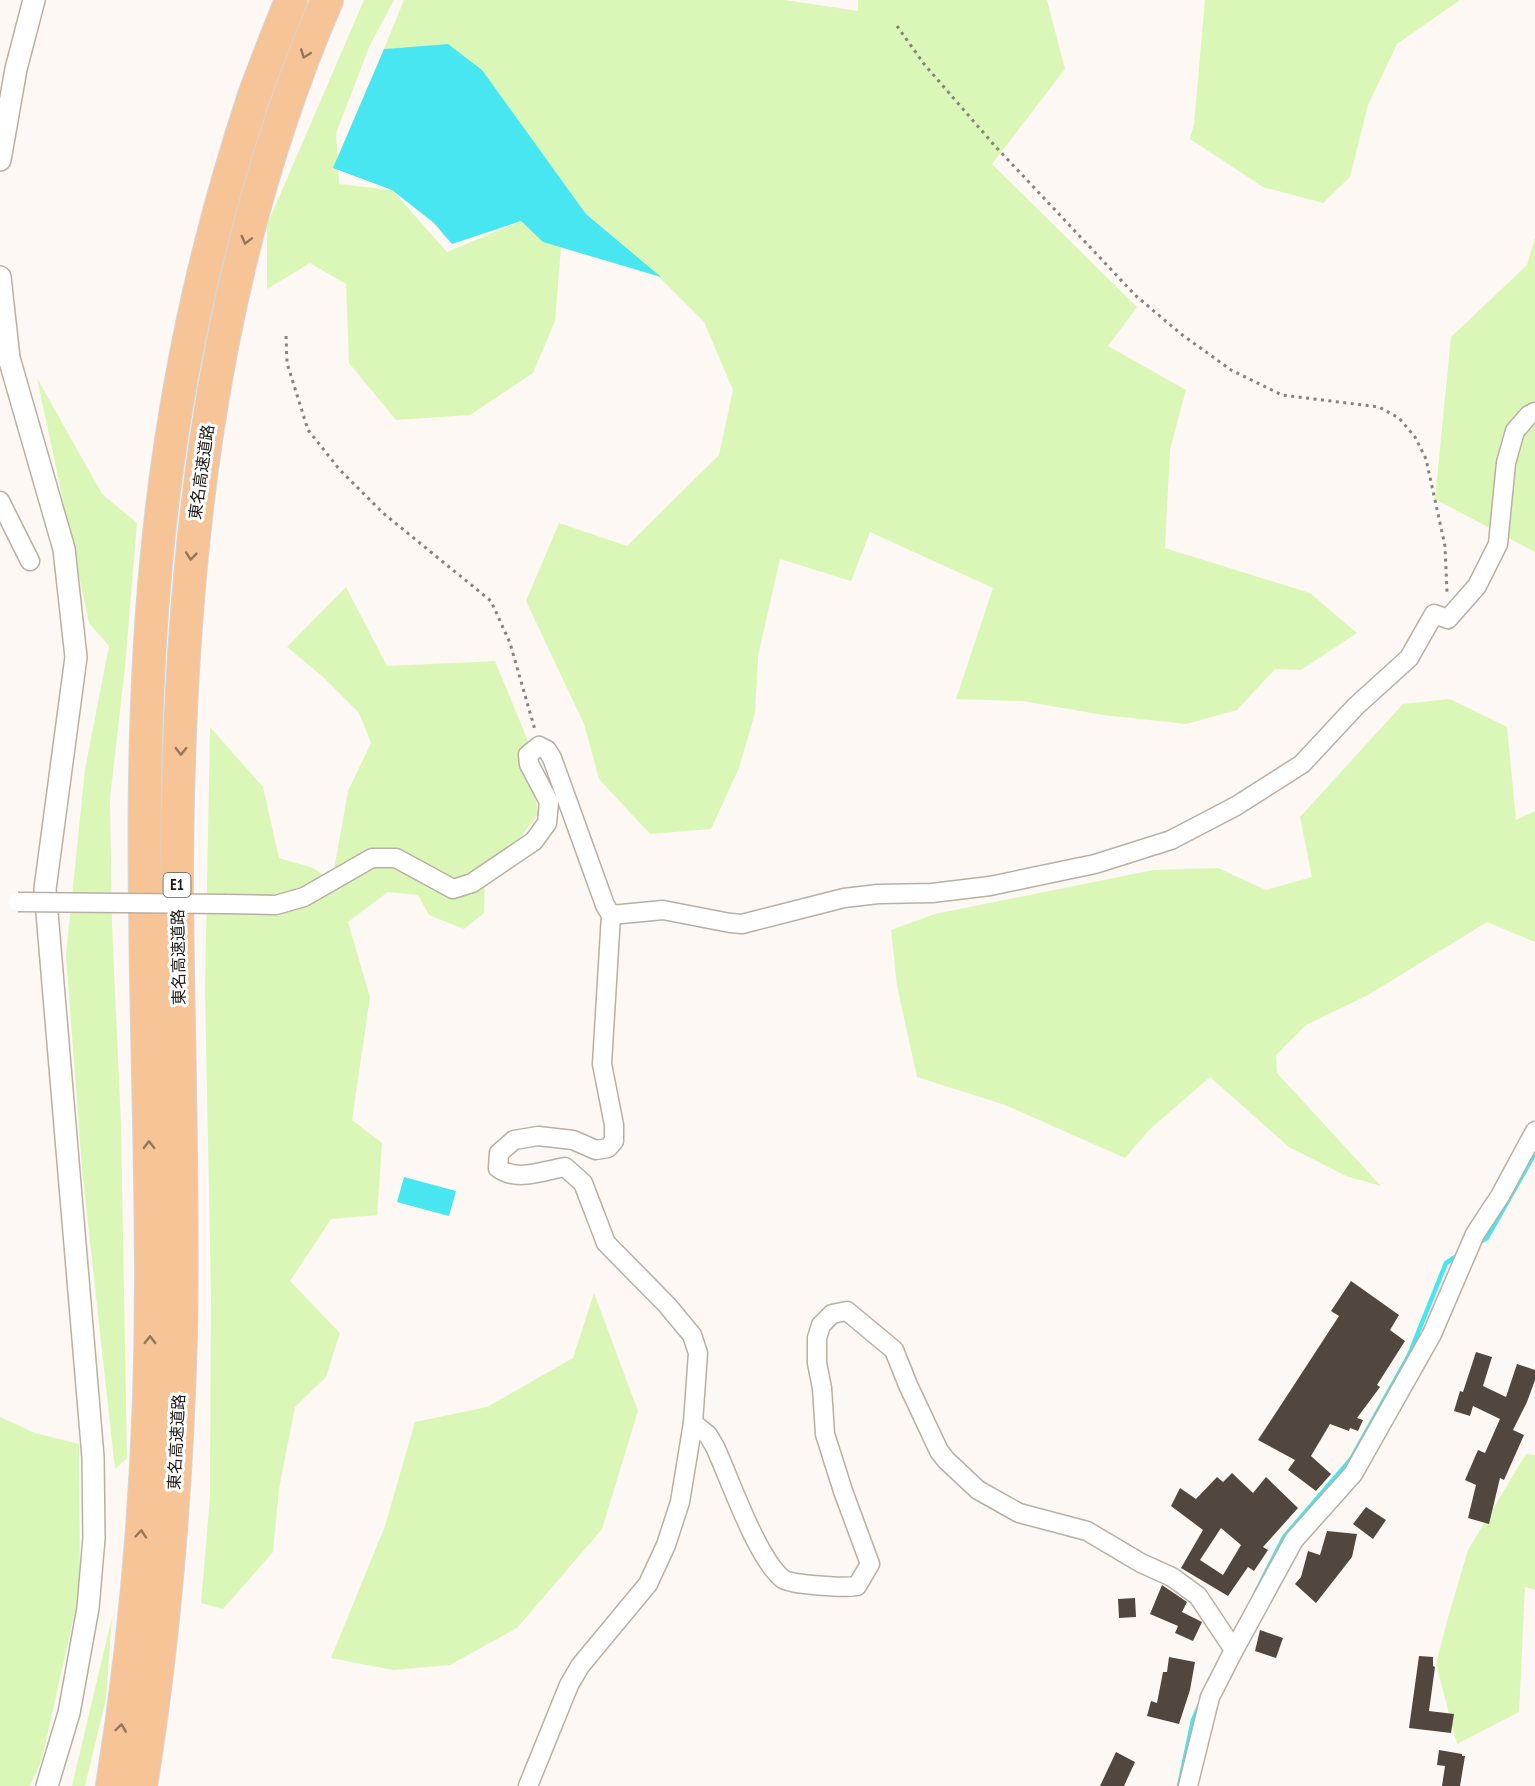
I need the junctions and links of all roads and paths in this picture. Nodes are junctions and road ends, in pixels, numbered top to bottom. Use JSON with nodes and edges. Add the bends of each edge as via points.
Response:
{"nodes":[{"id":1,"x":34,"y":0,"type":"edge"},
{"id":2,"x":291,"y":0,"type":"edge"},
{"id":3,"x":327,"y":0,"type":"edge"},
{"id":4,"x":897,"y":26,"type":"dead end"},
{"id":5,"x":0,"y":160,"type":"edge"},
{"id":6,"x":0,"y":277,"type":"edge"},
{"id":7,"x":286,"y":336,"type":"dead end"},
{"id":8,"x":1535,"y":412,"type":"edge"},
{"id":9,"x":0,"y":501,"type":"edge"},
{"id":10,"x":30,"y":561,"type":"dead end"},
{"id":11,"x":1448,"y":619,"type":"junction"},
{"id":12,"x":539,"y":747,"type":"junction"},
{"id":13,"x":18,"y":902,"type":"dead end"},
{"id":14,"x":611,"y":915,"type":"junction"},
{"id":15,"x":1535,"y":1131,"type":"edge"},
{"id":16,"x":693,"y":1423,"type":"junction"},
{"id":17,"x":1231,"y":1645,"type":"junction"},
{"id":18,"x":47,"y":1786,"type":"edge"},
{"id":19,"x":112,"y":1786,"type":"edge"},
{"id":20,"x":141,"y":1786,"type":"edge"},
{"id":21,"x":528,"y":1786,"type":"edge"},
{"id":22,"x":1188,"y":1786,"type":"edge"}],
"edges":[{"from":1,"to":5,"type":"street","via":[[16,69]]},
{"from":19,"to":2,"type":"highway","name":"東名高速道路","number":"E1","one_way":true,"via":[[134,1628],[149,1399],[145,783],[156,555],[193,318],[244,127]]},
{"from":3,"to":20,"type":"highway","name":"東名高速道路","number":"E1","one_way":true,"via":[[281,120],[232,295],[213,385],[190,560],[182,684],[178,873],[181,1331],[177,1448],[170,1553]]},
{"from":4,"to":11,"type":"path","via":[[924,64],[1002,153],[1136,295],[1181,334],[1231,370],[1282,395],[1380,407],[1399,418],[1426,459],[1445,546]]},
{"from":6,"to":18,"type":"street","via":[[9,358],[64,549],[76,657],[45,889],[93,1457],[94,1538],[88,1608],[69,1713]]},
{"from":7,"to":12,"type":"path","via":[[287,363],[309,430],[340,471],[383,513],[491,601],[510,643]]},
{"from":8,"to":11,"type":"street","via":[[1515,431],[1506,463],[1498,544],[1477,586]]},
{"from":9,"to":10,"type":"street"},
{"from":11,"to":14,"type":"street","via":[[1434,614],[1409,658],[1356,706],[1302,764],[1236,806],[1171,840],[1095,864],[990,886],[844,898],[742,924],[663,910]]},
{"from":12,"to":13,"type":"street","bridge":true,"via":[[528,755],[549,802],[547,823],[534,841],[472,883],[453,889],[396,858],[372,858],[304,897],[276,905]]},
{"from":12,"to":14,"type":"street","via":[[552,758]]},
{"from":14,"to":16,"type":"street","via":[[602,1064],[614,1141],[608,1149],[596,1150],[573,1140],[538,1136],[514,1140],[499,1153],[498,1168],[507,1175],[519,1176],[564,1167],[583,1183],[606,1243],[692,1335],[698,1353]]},
{"from":15,"to":17,"type":"street","via":[[1475,1234],[1432,1334],[1353,1474],[1294,1540]]},
{"from":16,"to":17,"type":"street","via":[[715,1447],[760,1548],[774,1570],[786,1581],[857,1586],[870,1564],[825,1434],[817,1363],[821,1325],[832,1314],[847,1311],[894,1350],[939,1451],[978,1490],[1019,1513],[1087,1531],[1172,1577],[1198,1596]]},
{"from":16,"to":21,"type":"street","via":[[680,1502],[666,1545],[648,1584],[580,1666],[569,1685]]},
{"from":17,"to":22,"type":"street","via":[[1210,1697]]}]}
